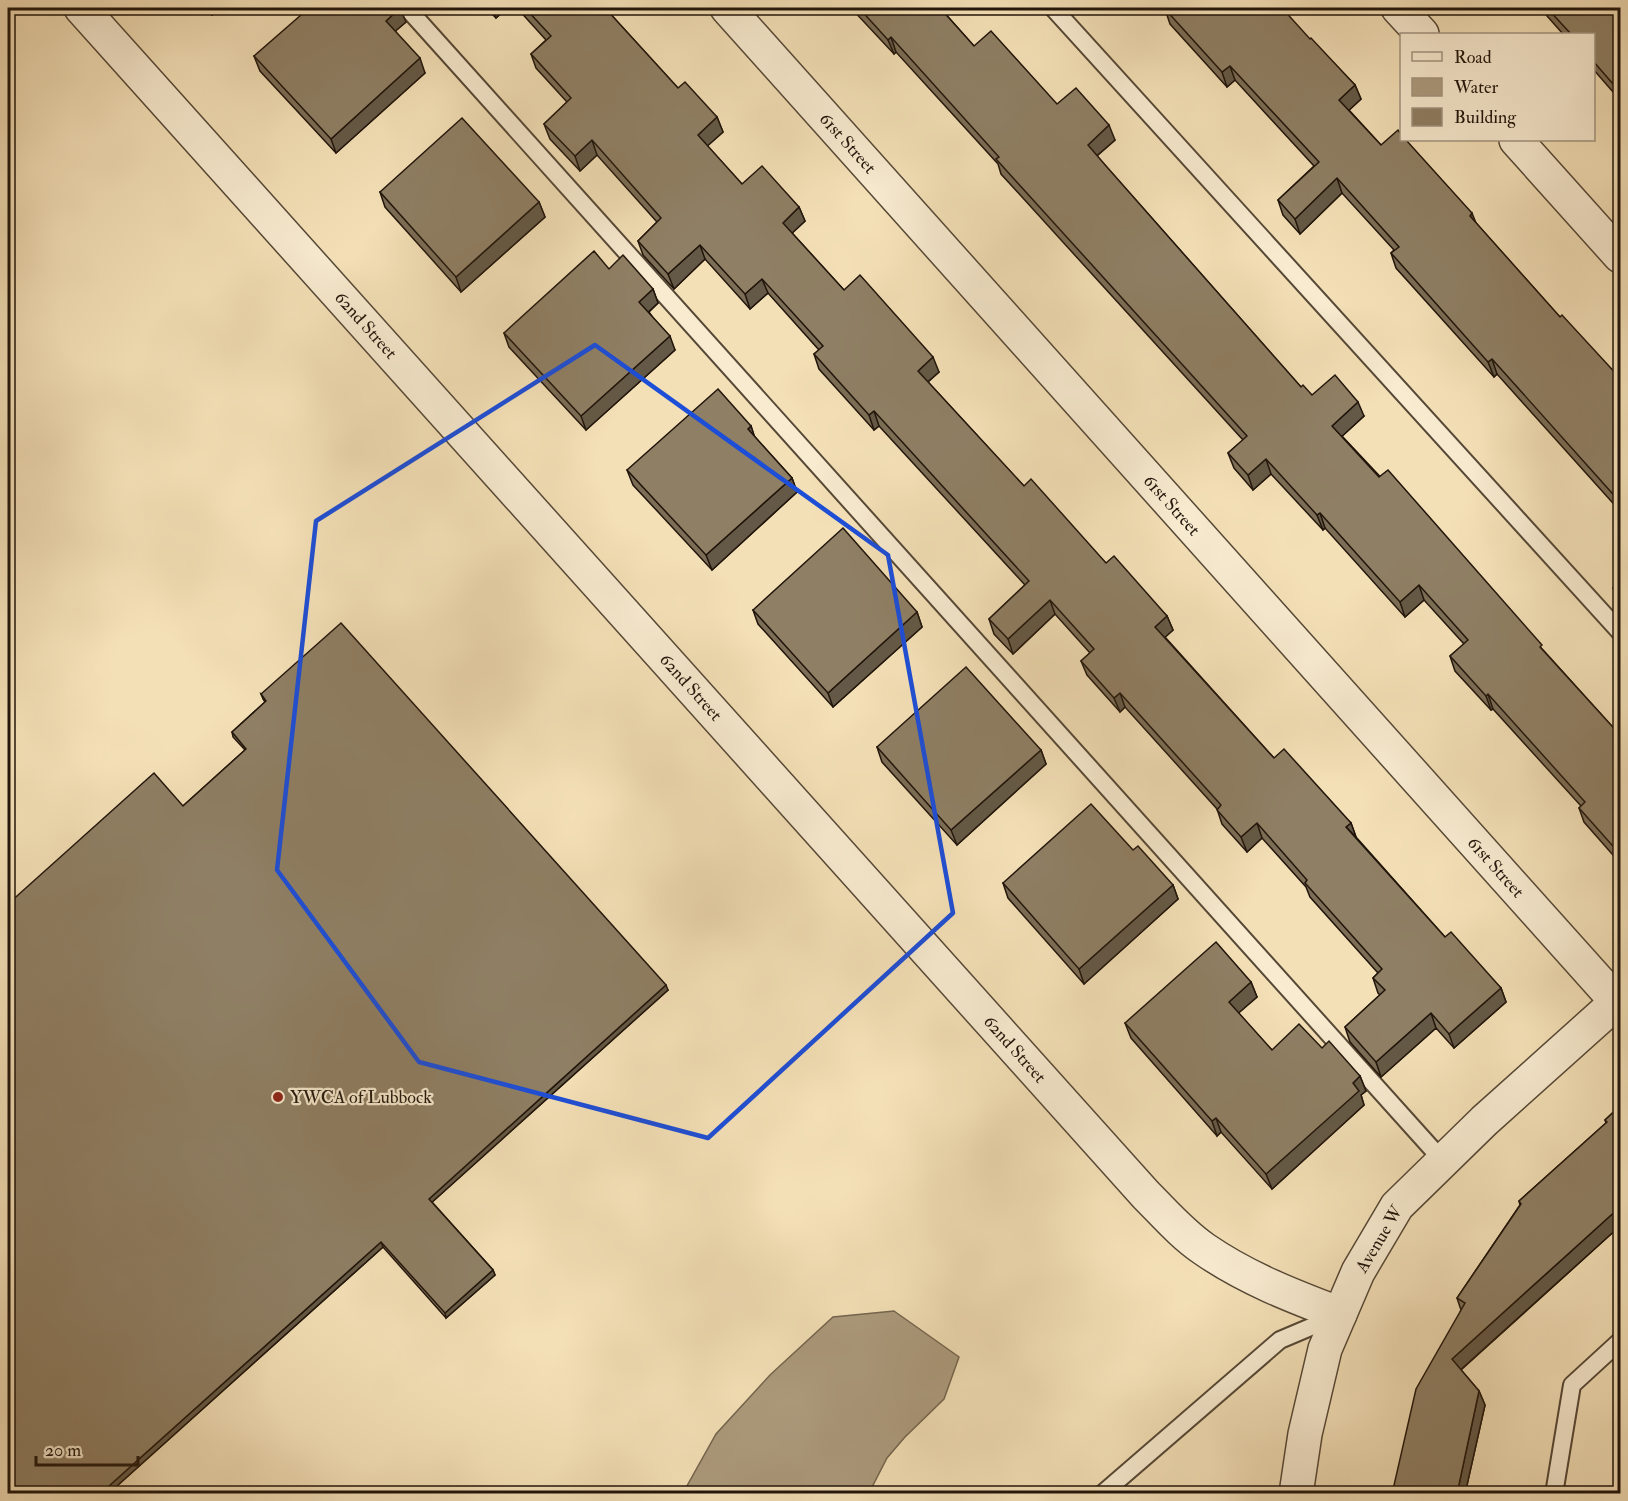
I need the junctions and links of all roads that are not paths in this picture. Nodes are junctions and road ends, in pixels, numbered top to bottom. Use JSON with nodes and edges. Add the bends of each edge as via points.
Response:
{"nodes":[{"id":1,"x":81,"y":8,"type":"edge"},
{"id":2,"x":407,"y":8,"type":"edge"},
{"id":3,"x":727,"y":8,"type":"edge"},
{"id":4,"x":1053,"y":8,"type":"edge"},
{"id":5,"x":1398,"y":8,"type":"edge"},
{"id":6,"x":1421,"y":33,"type":"edge"},
{"id":7,"x":1517,"y":141,"type":"edge"},
{"id":8,"x":1620,"y":256,"type":"edge"},
{"id":9,"x":1620,"y":632,"type":"edge"},
{"id":10,"x":1619,"y":1000,"type":"edge"},
{"id":11,"x":1443,"y":1161,"type":"junction"},
{"id":12,"x":1340,"y":1314,"type":"junction"},
{"id":13,"x":1620,"y":1341,"type":"edge"},
{"id":14,"x":1102,"y":1494,"type":"edge"},
{"id":15,"x":1296,"y":1494,"type":"edge"},
{"id":16,"x":1554,"y":1494,"type":"edge"}],
"edges":[{"from":1,"to":12,"type":"street","name":"62nd Street","via":[[1146,1196],[1202,1248],[1283,1293]]},
{"from":2,"to":11,"type":"lane"},
{"from":3,"to":10,"type":"street","name":"61st Street"},
{"from":4,"to":9,"type":"lane"},
{"from":5,"to":6,"type":"street"},
{"from":7,"to":8,"type":"street"},
{"from":10,"to":11,"type":"street","name":"Avenue W"},
{"from":11,"to":12,"type":"street","name":"Avenue W","via":[[1397,1206],[1358,1272]]},
{"from":12,"to":14,"type":"lane","via":[[1280,1340]]},
{"from":12,"to":15,"type":"street","name":"Avenue W","via":[[1325,1349]]},
{"from":13,"to":16,"type":"lane","via":[[1572,1385]]}]}
